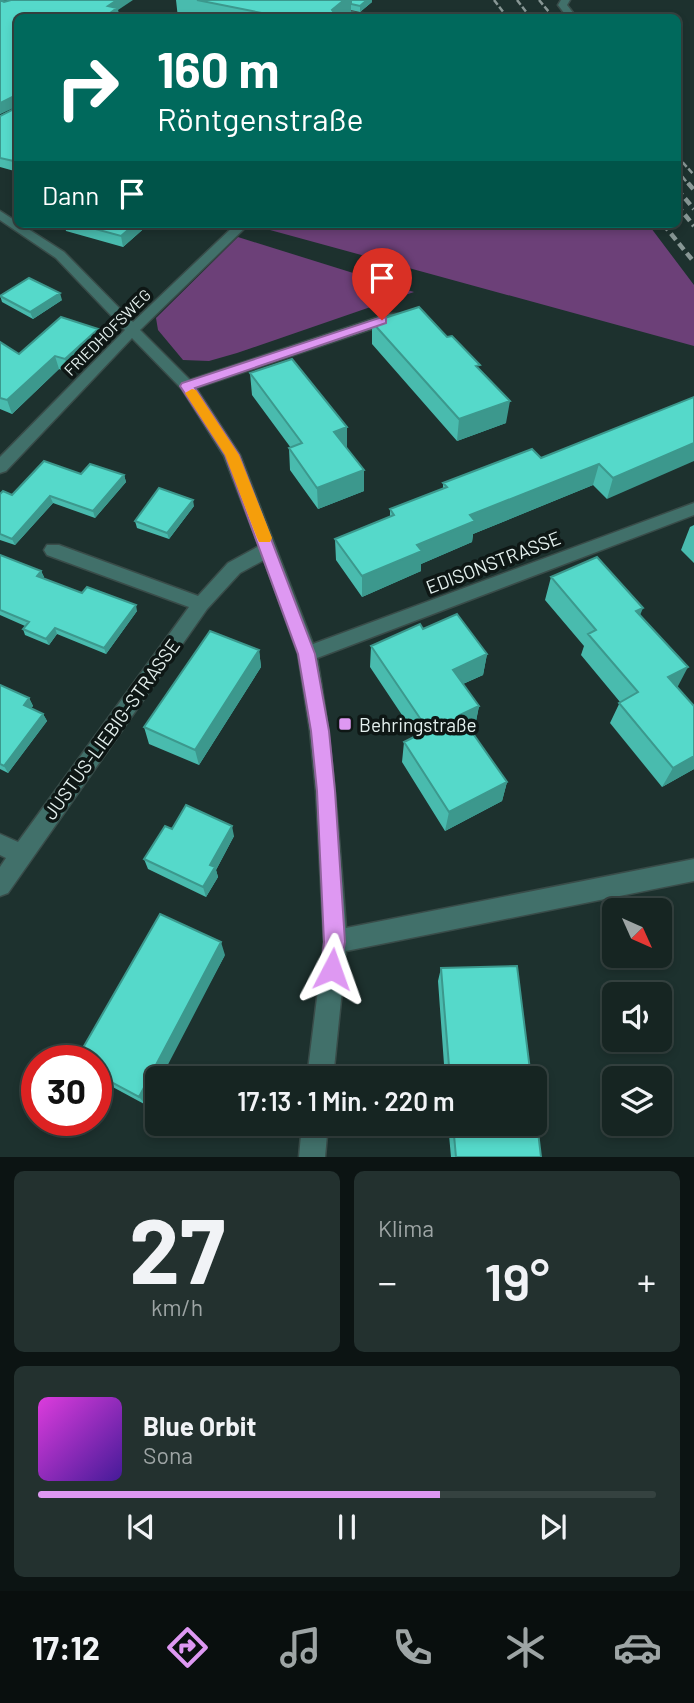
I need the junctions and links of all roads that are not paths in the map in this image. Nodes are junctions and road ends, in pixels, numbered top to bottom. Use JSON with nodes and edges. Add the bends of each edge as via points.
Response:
{"nodes":[{"id":1,"x":566,"y":0,"type":"edge"},
{"id":2,"x":323,"y":9,"type":"edge"},
{"id":3,"x":350,"y":14,"type":"edge"},
{"id":4,"x":570,"y":14,"type":"edge"},
{"id":5,"x":239,"y":228,"type":"edge"},
{"id":6,"x":38,"y":229,"type":"edge"},
{"id":7,"x":407,"y":312,"type":"edge"},
{"id":8,"x":132,"y":330,"type":"junction"},
{"id":9,"x":187,"y":386,"type":"junction"},
{"id":10,"x":0,"y":467,"type":"edge"},
{"id":11,"x":694,"y":509,"type":"edge"},
{"id":12,"x":52,"y":550,"type":"dead end"},
{"id":13,"x":269,"y":550,"type":"junction"},
{"id":14,"x":201,"y":604,"type":"junction"},
{"id":15,"x":307,"y":654,"type":"junction"},
{"id":16,"x":0,"y":844,"type":"edge"},
{"id":17,"x":22,"y":855,"type":"junction"},
{"id":18,"x":694,"y":870,"type":"edge"},
{"id":19,"x":0,"y":885,"type":"edge"},
{"id":20,"x":335,"y":942,"type":"junction"},
{"id":21,"x":321,"y":1066,"type":"edge"},
{"id":22,"x":315,"y":1136,"type":"edge"},
{"id":23,"x":312,"y":1157,"type":"edge"}],
"edges":[{"from":1,"to":4,"type":"street","via":[[562,5]]},
{"from":2,"to":3,"type":"street"},
{"from":5,"to":8,"type":"street","name":"FRIEDHOFSWEG"},
{"from":6,"to":8,"type":"street"},
{"from":7,"to":9,"type":"street"},
{"from":8,"to":9,"type":"street"},
{"from":8,"to":10,"type":"street","name":"FRIEDHOFSWEG"},
{"from":9,"to":13,"type":"street","via":[[232,455]]},
{"from":11,"to":15,"type":"street","name":"EDISONSTRASSE"},
{"from":12,"to":14,"type":"street"},
{"from":13,"to":14,"type":"street","name":"JUSTUS-LIEBIG-STRASSE","via":[[234,568]]},
{"from":13,"to":15,"type":"street"},
{"from":14,"to":17,"type":"street","name":"JUSTUS-LIEBIG-STRASSE"},
{"from":15,"to":20,"type":"street","via":[[326,791]]},
{"from":16,"to":17,"type":"street"},
{"from":17,"to":19,"type":"street","name":"JUSTUS-LIEBIG-STRASSE"},
{"from":18,"to":20,"type":"street"},
{"from":20,"to":21,"type":"street"},
{"from":22,"to":23,"type":"street"}]}
